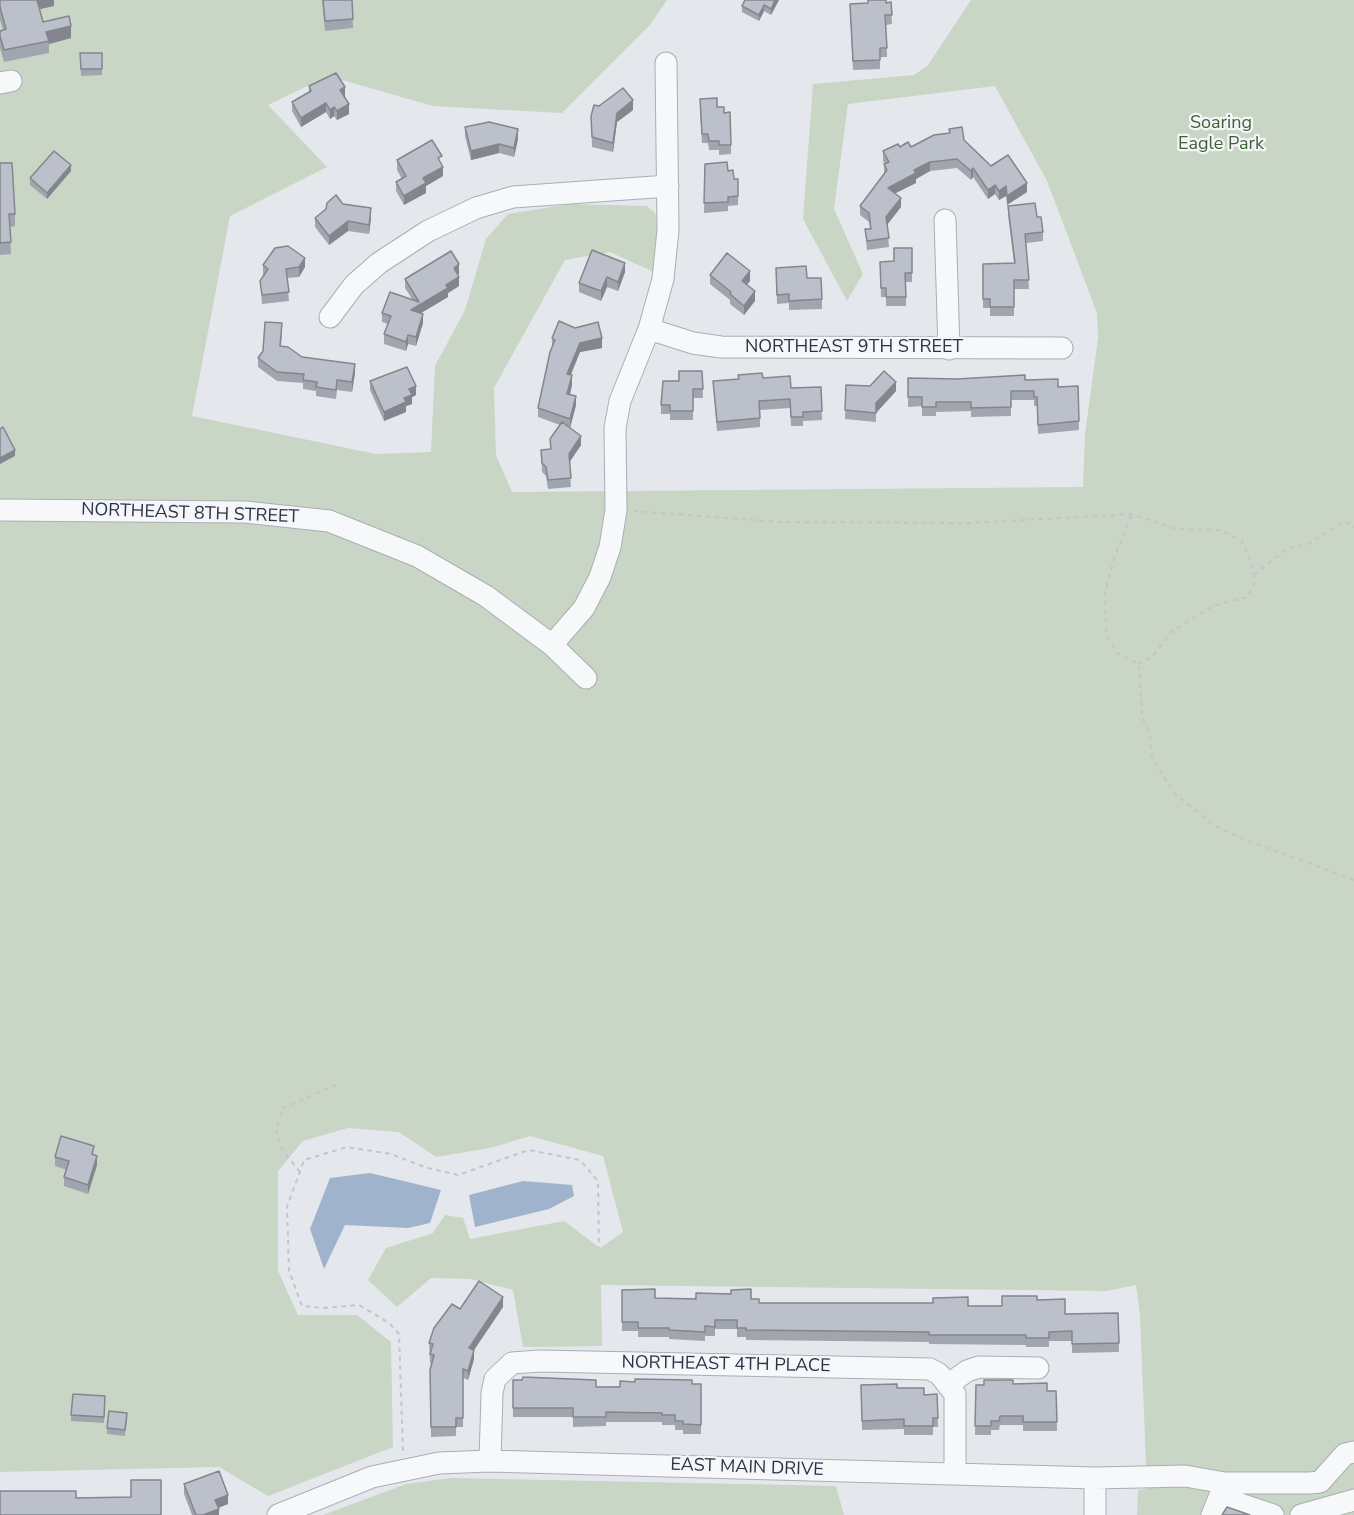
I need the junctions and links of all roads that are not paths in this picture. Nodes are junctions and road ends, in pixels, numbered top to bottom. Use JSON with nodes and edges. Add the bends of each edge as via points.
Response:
{"nodes":[{"id":1,"x":666,"y":63,"type":"dead end"},
{"id":2,"x":668,"y":186,"type":"junction"},
{"id":3,"x":945,"y":220,"type":"dead end"},
{"id":4,"x":330,"y":317,"type":"dead end"},
{"id":5,"x":649,"y":329,"type":"junction"},
{"id":6,"x":1062,"y":348,"type":"dead end"},
{"id":7,"x":949,"y":349,"type":"junction"},
{"id":8,"x":0,"y":510,"type":"edge"},
{"id":9,"x":552,"y":645,"type":"junction"},
{"id":10,"x":586,"y":678,"type":"dead end"},
{"id":11,"x":1038,"y":1368,"type":"dead end"},
{"id":12,"x":949,"y":1384,"type":"junction"},
{"id":13,"x":1354,"y":1452,"type":"edge"},
{"id":14,"x":490,"y":1461,"type":"junction"},
{"id":15,"x":955,"y":1474,"type":"junction"},
{"id":16,"x":1095,"y":1478,"type":"junction"},
{"id":17,"x":1225,"y":1483,"type":"junction"},
{"id":18,"x":1354,"y":1500,"type":"edge"},
{"id":19,"x":278,"y":1515,"type":"edge"},
{"id":20,"x":1095,"y":1515,"type":"edge"},
{"id":21,"x":1212,"y":1515,"type":"edge"},
{"id":22,"x":1273,"y":1515,"type":"edge"},
{"id":23,"x":1301,"y":1515,"type":"edge"}],
"edges":[{"from":1,"to":2,"type":"street"},
{"from":2,"to":4,"type":"street","via":[[513,197],[476,208],[428,231],[379,262],[354,285]]},
{"from":2,"to":5,"type":"street","via":[[663,279]]},
{"from":3,"to":7,"type":"street"},
{"from":5,"to":7,"type":"street","name":"NORTHEAST 9TH STREET","via":[[721,347]]},
{"from":5,"to":9,"type":"street","via":[[620,401],[615,428],[616,510],[610,547],[584,608]]},
{"from":6,"to":7,"type":"street","name":"NORTHEAST 9TH STREET"},
{"from":8,"to":9,"type":"street","name":"NORTHEAST 8TH STREET","via":[[245,512],[329,521],[417,556],[486,596]]},
{"from":9,"to":10,"type":"street","name":"NORTHEAST 8TH STREET"},
{"from":11,"to":12,"type":"street","via":[[979,1368]]},
{"from":12,"to":14,"type":"street","name":"NORTHEAST 4TH PLACE","via":[[930,1369],[512,1363],[495,1379]]},
{"from":12,"to":15,"type":"street","via":[[956,1405]]},
{"from":13,"to":17,"type":"street","name":"EAST MAIN DRIVE","via":[[1345,1454],[1320,1482]]},
{"from":14,"to":15,"type":"street","name":"EAST MAIN DRIVE"},
{"from":14,"to":19,"type":"street","name":"EAST MAIN DRIVE","via":[[403,1469],[372,1477]]},
{"from":15,"to":16,"type":"street","name":"EAST MAIN DRIVE"},
{"from":16,"to":17,"type":"street","name":"EAST MAIN DRIVE","via":[[1185,1476]]},
{"from":16,"to":20,"type":"street"},
{"from":17,"to":21,"type":"street"},
{"from":17,"to":22,"type":"street","via":[[1231,1501]]},
{"from":18,"to":23,"type":"street"}]}
